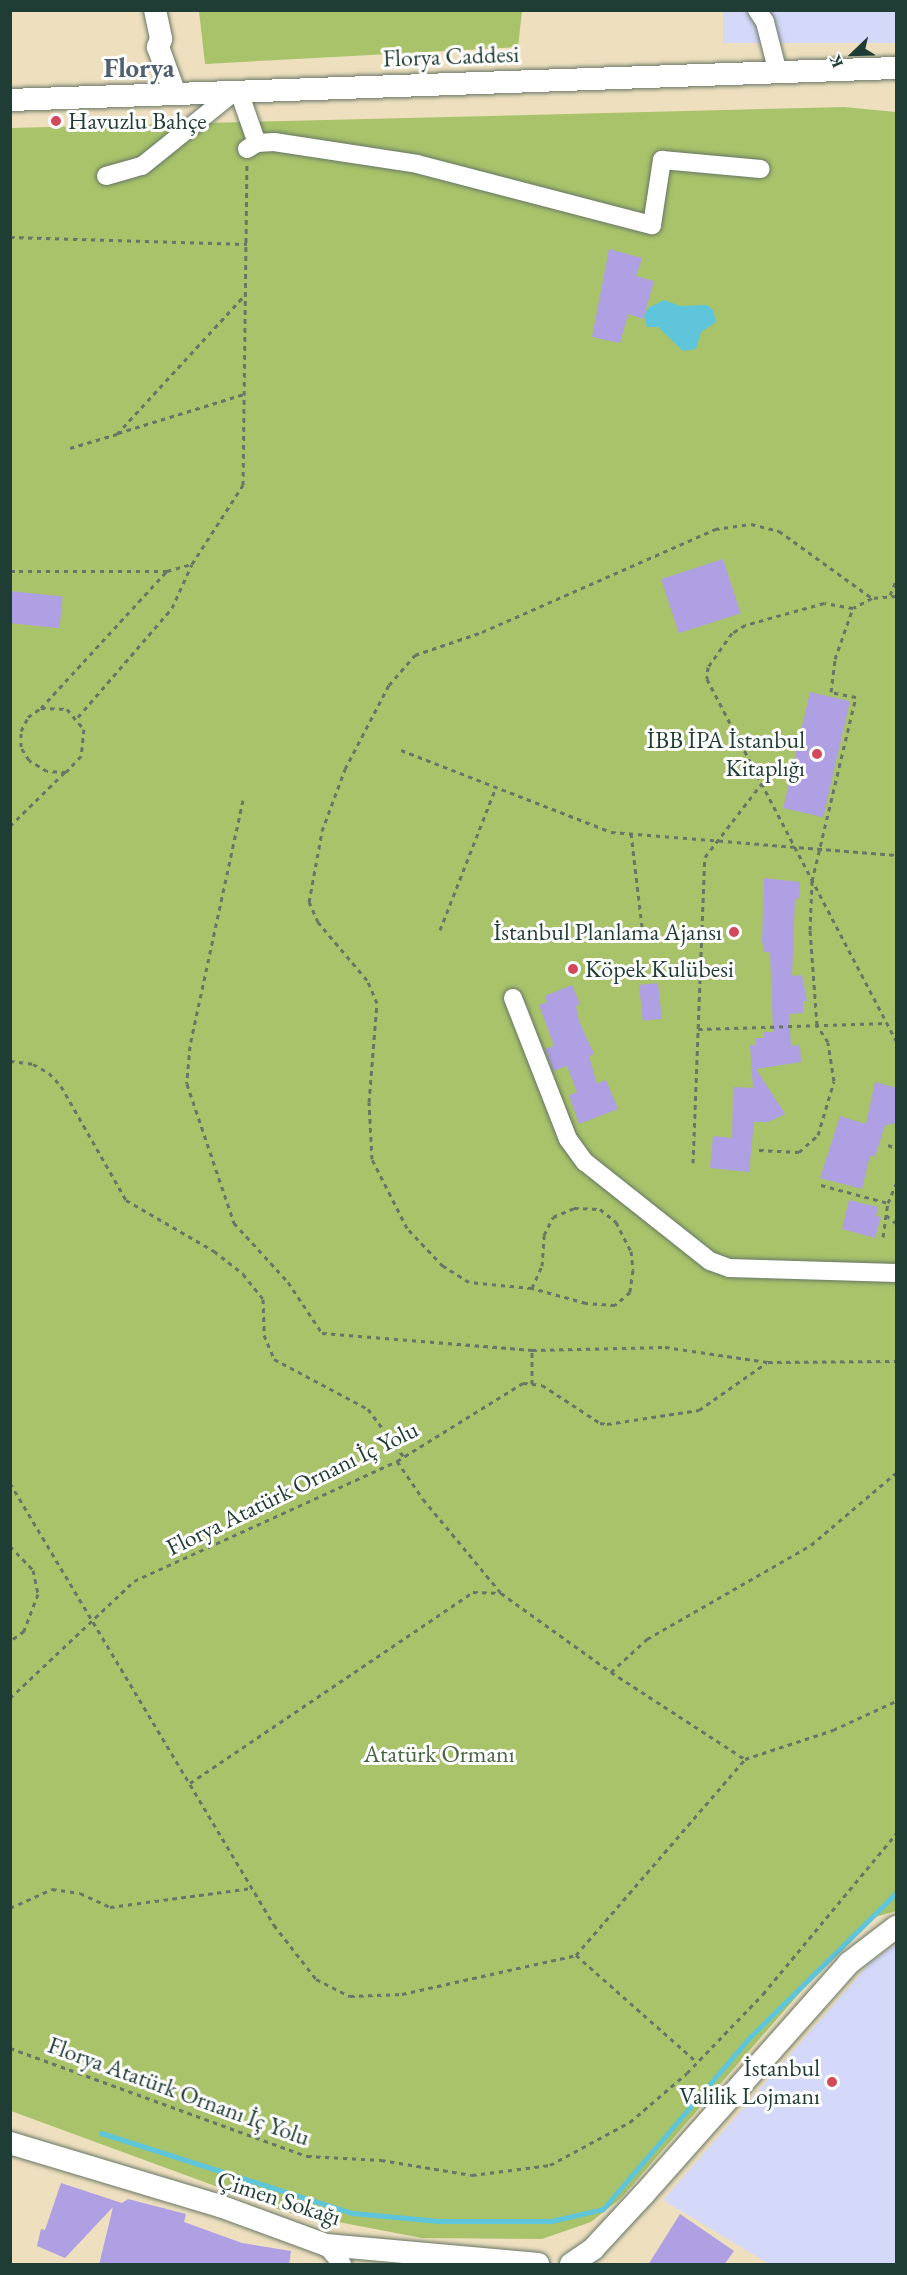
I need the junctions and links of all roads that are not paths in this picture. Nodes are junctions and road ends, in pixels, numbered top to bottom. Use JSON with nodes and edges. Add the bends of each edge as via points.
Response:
{"nodes":[{"id":1,"x":143,"y":10,"type":"edge"},
{"id":2,"x":155,"y":10,"type":"edge"},
{"id":3,"x":757,"y":10,"type":"edge"},
{"id":4,"x":158,"y":47,"type":"junction"},
{"id":5,"x":896,"y":69,"type":"edge"},
{"id":6,"x":778,"y":73,"type":"junction"},
{"id":7,"x":237,"y":92,"type":"junction"},
{"id":8,"x":175,"y":94,"type":"junction"},
{"id":9,"x":10,"y":100,"type":"edge"},
{"id":10,"x":761,"y":169,"type":"dead end"},
{"id":11,"x":106,"y":176,"type":"dead end"},
{"id":12,"x":513,"y":998,"type":"dead end"},
{"id":13,"x":897,"y":1273,"type":"edge"},
{"id":14,"x":897,"y":1928,"type":"edge"},
{"id":15,"x":10,"y":2143,"type":"edge"},
{"id":16,"x":324,"y":2255,"type":"edge"},
{"id":17,"x":574,"y":2264,"type":"edge"},
{"id":18,"x":342,"y":2265,"type":"edge"},
{"id":19,"x":538,"y":2265,"type":"edge"}],
"edges":[{"from":1,"to":4,"type":"main road","via":[[150,42]]},
{"from":2,"to":4,"type":"main road","via":[[161,39]]},
{"from":3,"to":6,"type":"street","via":[[765,22]]},
{"from":4,"to":8,"type":"main road"},
{"from":5,"to":6,"type":"main road","name":"Florya Caddesi"},
{"from":6,"to":7,"type":"main road","name":"Florya Caddesi"},
{"from":7,"to":8,"type":"main road","name":"Florya Caddesi"},
{"from":7,"to":10,"type":"street","via":[[252,146],[274,142],[417,164],[652,225],[662,160]]},
{"from":7,"to":11,"type":"street","via":[[142,166]]},
{"from":8,"to":9,"type":"main road","name":"Florya Caddesi"},
{"from":12,"to":13,"type":"street","via":[[568,1139],[585,1162],[710,1261],[729,1268]]},
{"from":14,"to":17,"type":"main road","via":[[849,1963],[644,2194]]},
{"from":15,"to":16,"type":"main road","name":"Çimen Sokağı","via":[[220,2206]]},
{"from":16,"to":18,"type":"street"},
{"from":16,"to":19,"type":"main road","name":"Çimen Sokağı"}]}
